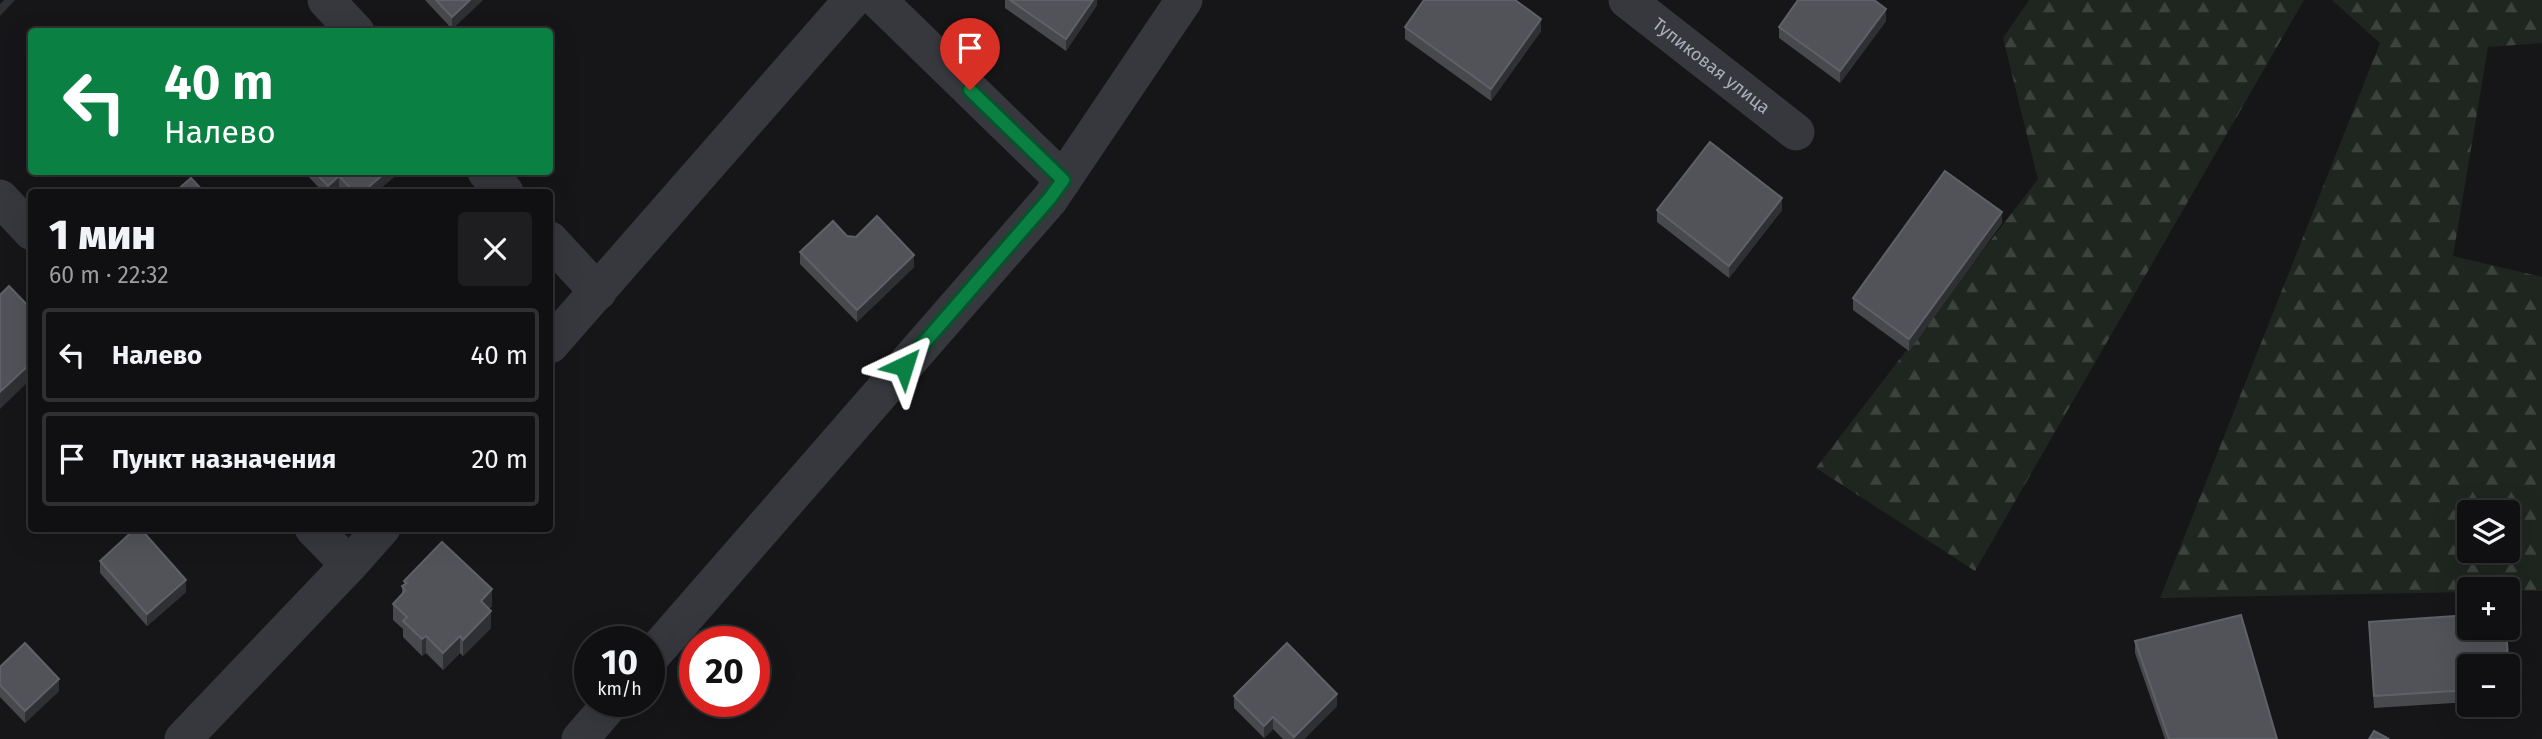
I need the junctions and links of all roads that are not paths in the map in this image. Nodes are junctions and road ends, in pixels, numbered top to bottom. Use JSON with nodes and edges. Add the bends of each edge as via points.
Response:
{"nodes":[{"id":1,"x":326,"y":0,"type":"edge"},
{"id":2,"x":852,"y":0,"type":"edge"},
{"id":3,"x":878,"y":0,"type":"edge"},
{"id":4,"x":1184,"y":0,"type":"edge"},
{"id":5,"x":1627,"y":0,"type":"edge"},
{"id":6,"x":352,"y":28,"type":"edge"},
{"id":7,"x":1796,"y":132,"type":"dead end"},
{"id":8,"x":489,"y":175,"type":"edge"},
{"id":9,"x":1063,"y":180,"type":"junction"},
{"id":10,"x":502,"y":189,"type":"edge"},
{"id":11,"x":0,"y":198,"type":"edge"},
{"id":12,"x":28,"y":228,"type":"edge"},
{"id":13,"x":553,"y":243,"type":"edge"},
{"id":14,"x":598,"y":292,"type":"junction"},
{"id":15,"x":553,"y":342,"type":"edge"},
{"id":16,"x":317,"y":532,"type":"edge"},
{"id":17,"x":378,"y":532,"type":"edge"},
{"id":18,"x":349,"y":565,"type":"junction"},
{"id":19,"x":665,"y":641,"type":"edge"},
{"id":20,"x":599,"y":717,"type":"edge"},
{"id":21,"x":183,"y":739,"type":"edge"},
{"id":22,"x":580,"y":739,"type":"edge"}],
"edges":[{"from":1,"to":6,"type":"lane"},
{"from":2,"to":14,"type":"lane"},
{"from":3,"to":9,"type":"lane"},
{"from":4,"to":9,"type":"lane"},
{"from":5,"to":7,"type":"lane","name":"Тупиковая улица"},
{"from":8,"to":10,"type":"lane"},
{"from":9,"to":19,"type":"lane"},
{"from":11,"to":12,"type":"lane"},
{"from":13,"to":14,"type":"lane"},
{"from":14,"to":15,"type":"lane"},
{"from":16,"to":18,"type":"lane"},
{"from":17,"to":18,"type":"lane"},
{"from":18,"to":21,"type":"lane"},
{"from":20,"to":22,"type":"lane"}]}
